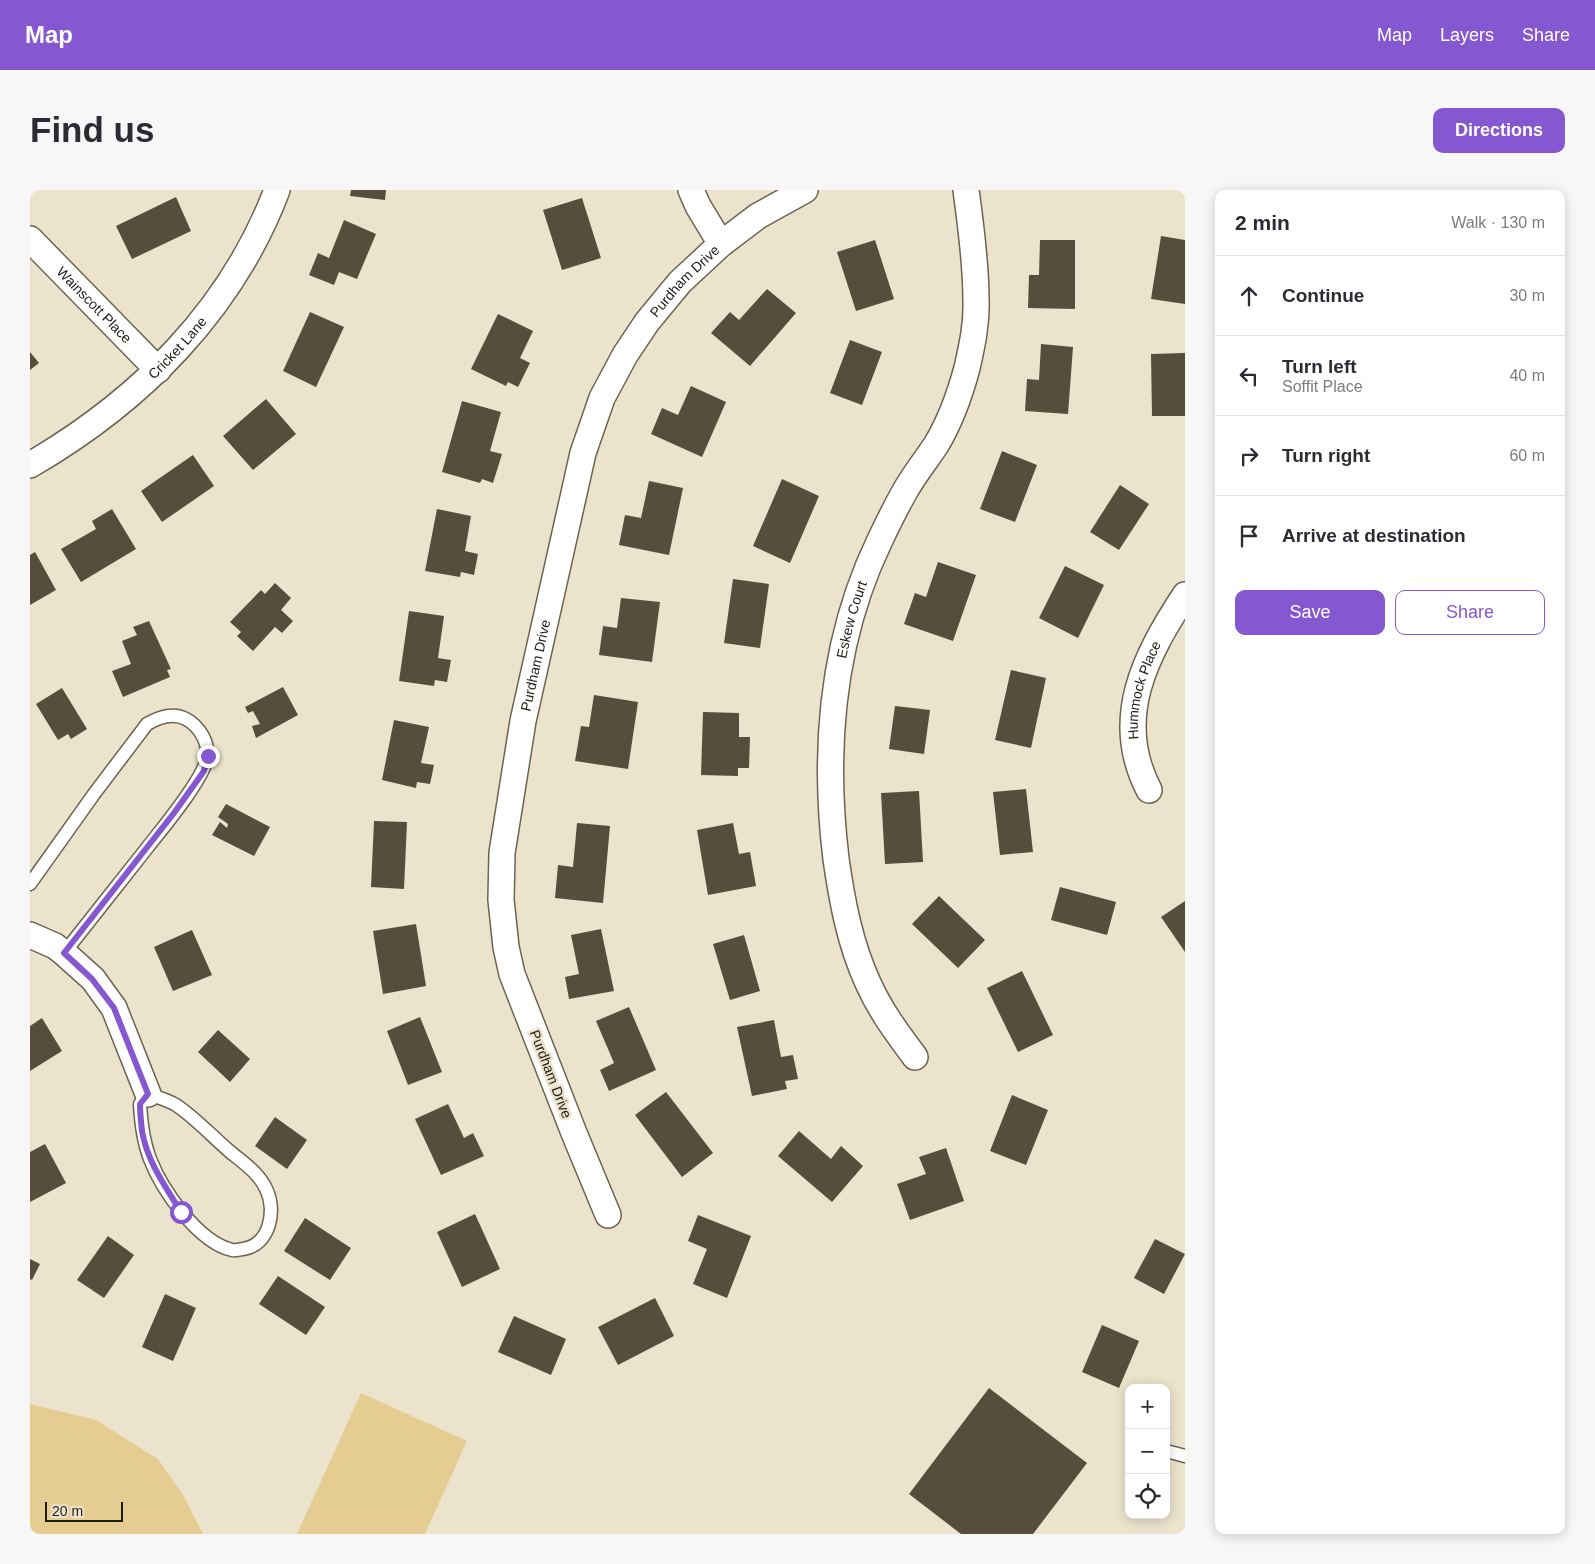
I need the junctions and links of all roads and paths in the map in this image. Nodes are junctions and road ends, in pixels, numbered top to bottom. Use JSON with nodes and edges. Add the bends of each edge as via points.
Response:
{"nodes":[{"id":1,"x":277,"y":190,"type":"edge"},
{"id":2,"x":691,"y":190,"type":"edge"},
{"id":3,"x":805,"y":190,"type":"edge"},
{"id":4,"x":966,"y":190,"type":"edge"},
{"id":5,"x":30,"y":239,"type":"edge"},
{"id":6,"x":721,"y":244,"type":"junction"},
{"id":7,"x":158,"y":370,"type":"junction"},
{"id":8,"x":30,"y":465,"type":"edge"},
{"id":9,"x":1185,"y":595,"type":"edge"},
{"id":10,"x":1149,"y":790,"type":"dead end"},
{"id":11,"x":30,"y":884,"type":"edge"},
{"id":12,"x":30,"y":934,"type":"edge"},
{"id":13,"x":64,"y":953,"type":"junction"},
{"id":14,"x":915,"y":1057,"type":"dead end"},
{"id":15,"x":148,"y":1094,"type":"junction"},
{"id":16,"x":608,"y":1215,"type":"dead end"},
{"id":17,"x":1170,"y":1452,"type":"edge"},
{"id":18,"x":1185,"y":1456,"type":"edge"}],
"edges":[{"from":1,"to":7,"type":"street","name":"Cricket Lane","via":[[243,262],[210,311]]},
{"from":2,"to":6,"type":"street"},
{"from":3,"to":6,"type":"street","name":"Purdham Drive","via":[[758,216]]},
{"from":4,"to":14,"type":"street","name":"Eskew Court","via":[[976,300],[975,326],[966,370],[937,443],[906,490],[879,542],[858,597],[842,653],[832,711],[829,761],[834,843],[852,942],[868,984],[888,1022]]},
{"from":5,"to":7,"type":"street","name":"Wainscott Place"},
{"from":6,"to":16,"type":"street","name":"Purdham Drive","via":[[680,282],[647,322],[602,398],[583,453],[525,712],[502,853],[501,900],[512,974]]},
{"from":7,"to":8,"type":"street","name":"Cricket Lane","via":[[118,406]]},
{"from":9,"to":10,"type":"street","name":"Hummock Place","via":[[1163,630],[1135,697],[1131,726],[1134,753]]},
{"from":11,"to":13,"type":"lane","via":[[147,724],[174,715],[198,728],[208,756],[204,771]]},
{"from":12,"to":13,"type":"street"},
{"from":13,"to":15,"type":"street","via":[[92,979],[114,1008]]},
{"from":15,"to":15,"type":"lane","via":[[140,1104],[142,1132],[150,1159],[181,1212],[211,1240],[233,1250],[248,1248],[260,1240],[269,1228],[271,1211],[267,1191],[257,1174],[176,1105]]},
{"from":17,"to":18,"type":"lane"}]}
